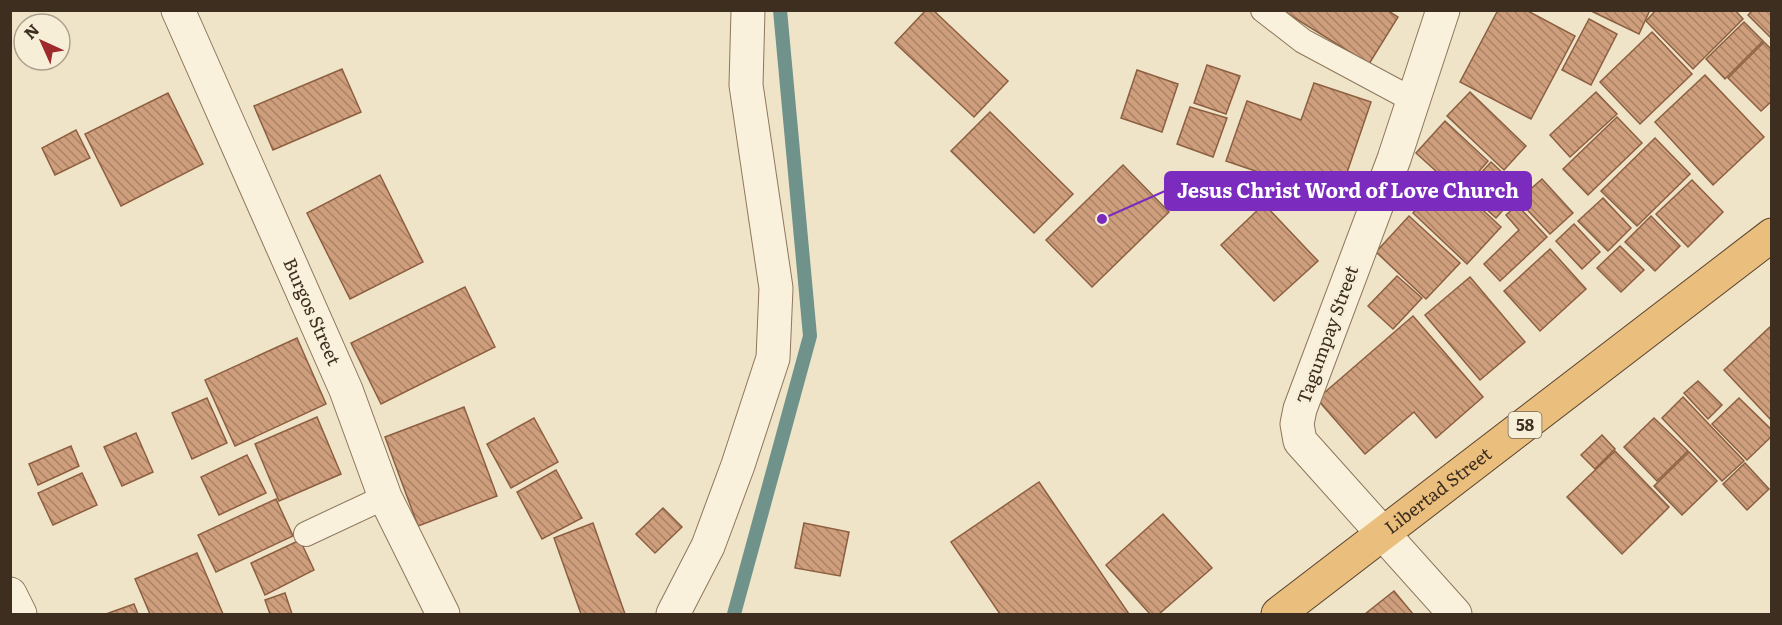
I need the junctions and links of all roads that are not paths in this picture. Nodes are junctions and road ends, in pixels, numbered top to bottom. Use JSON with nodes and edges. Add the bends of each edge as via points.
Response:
{"nodes":[{"id":1,"x":178,"y":10,"type":"edge"},
{"id":2,"x":748,"y":10,"type":"edge"},
{"id":3,"x":1263,"y":10,"type":"edge"},
{"id":4,"x":1443,"y":10,"type":"edge"},
{"id":5,"x":1413,"y":100,"type":"junction"},
{"id":6,"x":1772,"y":236,"type":"edge"},
{"id":7,"x":385,"y":497,"type":"junction"},
{"id":8,"x":1384,"y":533,"type":"junction"},
{"id":9,"x":306,"y":534,"type":"dead end"},
{"id":10,"x":10,"y":594,"type":"edge"},
{"id":11,"x":20,"y":615,"type":"edge"},
{"id":12,"x":443,"y":615,"type":"edge"},
{"id":13,"x":673,"y":615,"type":"edge"},
{"id":14,"x":1278,"y":615,"type":"edge"},
{"id":15,"x":1455,"y":615,"type":"edge"}],
"edges":[{"from":1,"to":7,"type":"street","name":"Burgos Street","via":[[346,390]]},
{"from":2,"to":13,"type":"street","via":[[746,85],[776,288],[773,358],[708,546]]},
{"from":3,"to":5,"type":"lane","via":[[1303,41]]},
{"from":4,"to":5,"type":"street","name":"Tagumpay Street"},
{"from":5,"to":8,"type":"street","name":"Tagumpay Street","via":[[1297,424],[1300,441]]},
{"from":6,"to":8,"type":"highway","name":"Libertad Street","number":"58"},
{"from":7,"to":9,"type":"lane"},
{"from":7,"to":12,"type":"street","name":"Burgos Street"},
{"from":8,"to":14,"type":"highway","name":"Libertad Street","number":"58"},
{"from":8,"to":15,"type":"street","name":"Tagumpay Street"},
{"from":10,"to":11,"type":"street"}]}
